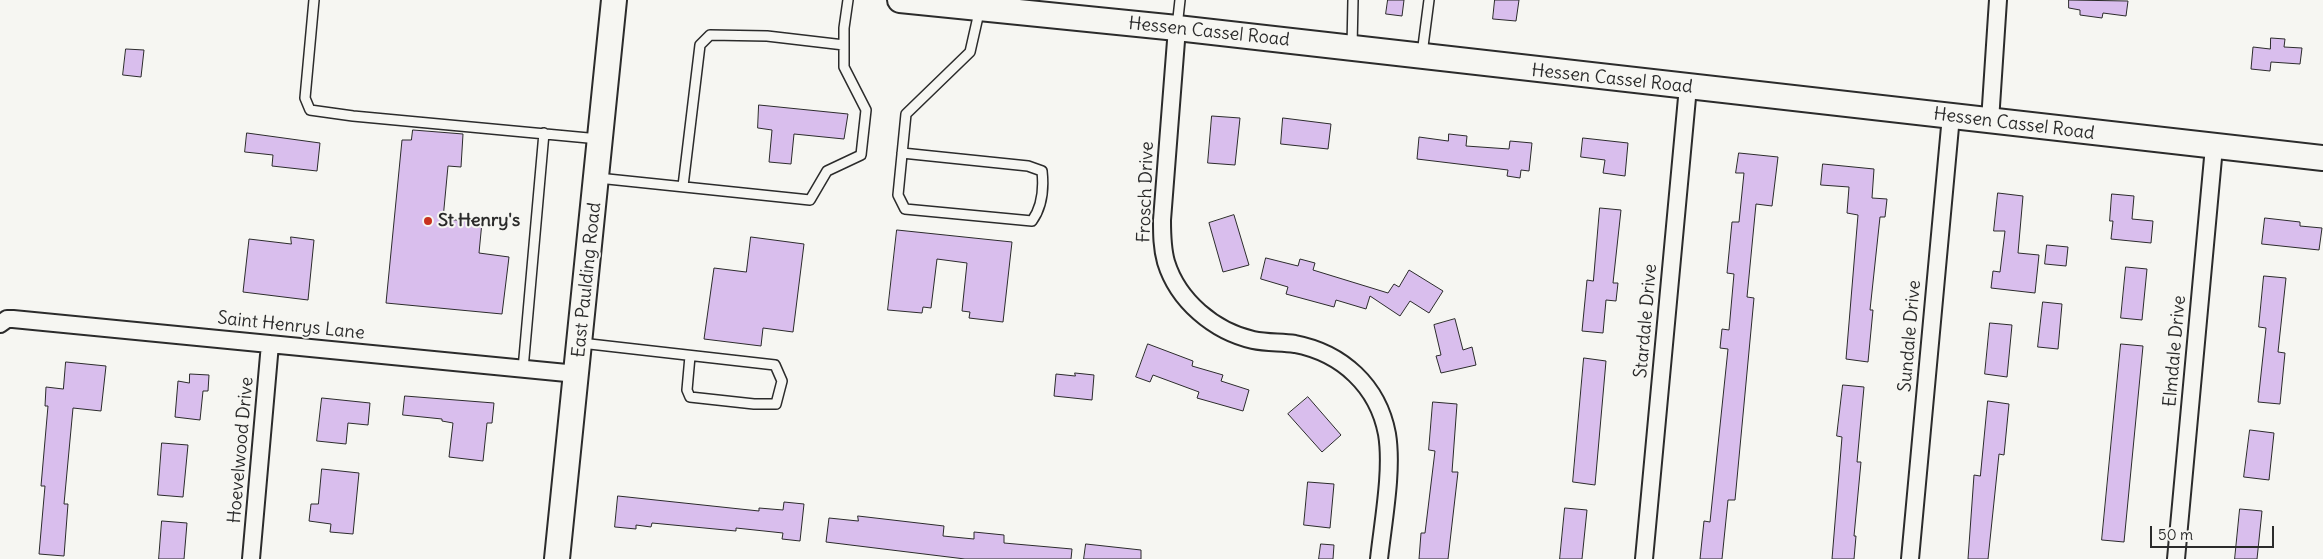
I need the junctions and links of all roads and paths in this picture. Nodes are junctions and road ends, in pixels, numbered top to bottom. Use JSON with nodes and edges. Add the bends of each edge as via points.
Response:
{"nodes":[{"id":1,"x":314,"y":0,"type":"edge"},
{"id":2,"x":614,"y":0,"type":"edge"},
{"id":3,"x":848,"y":0,"type":"edge"},
{"id":4,"x":900,"y":0,"type":"edge"},
{"id":5,"x":1180,"y":0,"type":"edge"},
{"id":6,"x":1353,"y":0,"type":"edge"},
{"id":7,"x":1429,"y":0,"type":"edge"},
{"id":8,"x":1998,"y":0,"type":"edge"},
{"id":9,"x":980,"y":8,"type":"junction"},
{"id":10,"x":1177,"y":28,"type":"junction"},
{"id":11,"x":844,"y":45,"type":"junction"},
{"id":12,"x":1352,"y":48,"type":"junction"},
{"id":13,"x":1422,"y":57,"type":"junction"},
{"id":14,"x":1688,"y":87,"type":"junction"},
{"id":15,"x":1951,"y":116,"type":"junction"},
{"id":16,"x":1990,"y":121,"type":"junction"},
{"id":17,"x":544,"y":133,"type":"junction"},
{"id":18,"x":600,"y":139,"type":"junction"},
{"id":19,"x":2214,"y":147,"type":"junction"},
{"id":20,"x":902,"y":153,"type":"junction"},
{"id":21,"x":2323,"y":158,"type":"edge"},
{"id":22,"x":597,"y":178,"type":"junction"},
{"id":23,"x":683,"y":186,"type":"junction"},
{"id":24,"x":1,"y":323,"type":"edge"},
{"id":25,"x":580,"y":342,"type":"junction"},
{"id":26,"x":270,"y":344,"type":"junction"},
{"id":27,"x":690,"y":356,"type":"junction"},
{"id":28,"x":523,"y":369,"type":"junction"},
{"id":29,"x":577,"y":374,"type":"junction"},
{"id":30,"x":251,"y":559,"type":"edge"},
{"id":31,"x":557,"y":559,"type":"edge"},
{"id":32,"x":1379,"y":559,"type":"edge"},
{"id":33,"x":1644,"y":559,"type":"edge"},
{"id":34,"x":1910,"y":559,"type":"edge"},
{"id":35,"x":2176,"y":559,"type":"edge"}],
"edges":[{"from":1,"to":17,"type":"lane","via":[[306,98],[310,110]]},
{"from":2,"to":18,"type":"main road","name":"East Paulding Road"},
{"from":3,"to":11,"type":"lane"},
{"from":4,"to":9,"type":"main road","name":"Hessen Cassel Road"},
{"from":5,"to":10,"type":"lane"},
{"from":6,"to":12,"type":"lane"},
{"from":7,"to":13,"type":"lane"},
{"from":8,"to":16,"type":"street"},
{"from":9,"to":10,"type":"main road","name":"Hessen Cassel Road"},
{"from":9,"to":20,"type":"lane","via":[[970,52],[906,114]]},
{"from":10,"to":12,"type":"main road","name":"Hessen Cassel Road"},
{"from":10,"to":32,"type":"street","name":"Frosch Drive","via":[[1162,220],[1170,273],[1185,298],[1226,330],[1254,340],[1294,344],[1323,353],[1353,371],[1364,382],[1381,414],[1389,451]]},
{"from":11,"to":23,"type":"lane","via":[[767,36],[710,35],[700,45]]},
{"from":11,"to":23,"type":"lane","via":[[844,68],[866,110],[861,155],[827,171],[810,200]]},
{"from":12,"to":13,"type":"main road","name":"Hessen Cassel Road"},
{"from":13,"to":14,"type":"main road","name":"Hessen Cassel Road"},
{"from":14,"to":15,"type":"main road","name":"Hessen Cassel Road"},
{"from":14,"to":33,"type":"street","name":"Stardale Drive"},
{"from":15,"to":16,"type":"main road","name":"Hessen Cassel Road"},
{"from":15,"to":34,"type":"street","name":"Sundale Drive"},
{"from":16,"to":19,"type":"main road","name":"Hessen Cassel Road"},
{"from":17,"to":18,"type":"lane"},
{"from":17,"to":28,"type":"lane"},
{"from":18,"to":22,"type":"main road","name":"East Paulding Road"},
{"from":19,"to":21,"type":"main road","name":"Hessen Cassel Road"},
{"from":19,"to":35,"type":"street","name":"Elmdale Drive"},
{"from":20,"to":20,"type":"lane","via":[[898,195],[905,209],[1032,221],[1040,210],[1042,171],[1028,166]]},
{"from":22,"to":23,"type":"lane"},
{"from":22,"to":25,"type":"main road","name":"East Paulding Road"},
{"from":24,"to":26,"type":"street","name":"Saint Henrys Lane","via":[[13,318]]},
{"from":25,"to":27,"type":"lane"},
{"from":25,"to":29,"type":"main road","name":"East Paulding Road"},
{"from":26,"to":28,"type":"street","name":"Saint Henrys Lane"},
{"from":26,"to":30,"type":"street","name":"Hoevelwood Drive"},
{"from":27,"to":27,"type":"lane","via":[[775,365],[782,381],[776,404],[690,397],[687,390]]},
{"from":28,"to":29,"type":"street","name":"Saint Henrys Lane"},
{"from":29,"to":31,"type":"main road","name":"East Paulding Road"}]}
